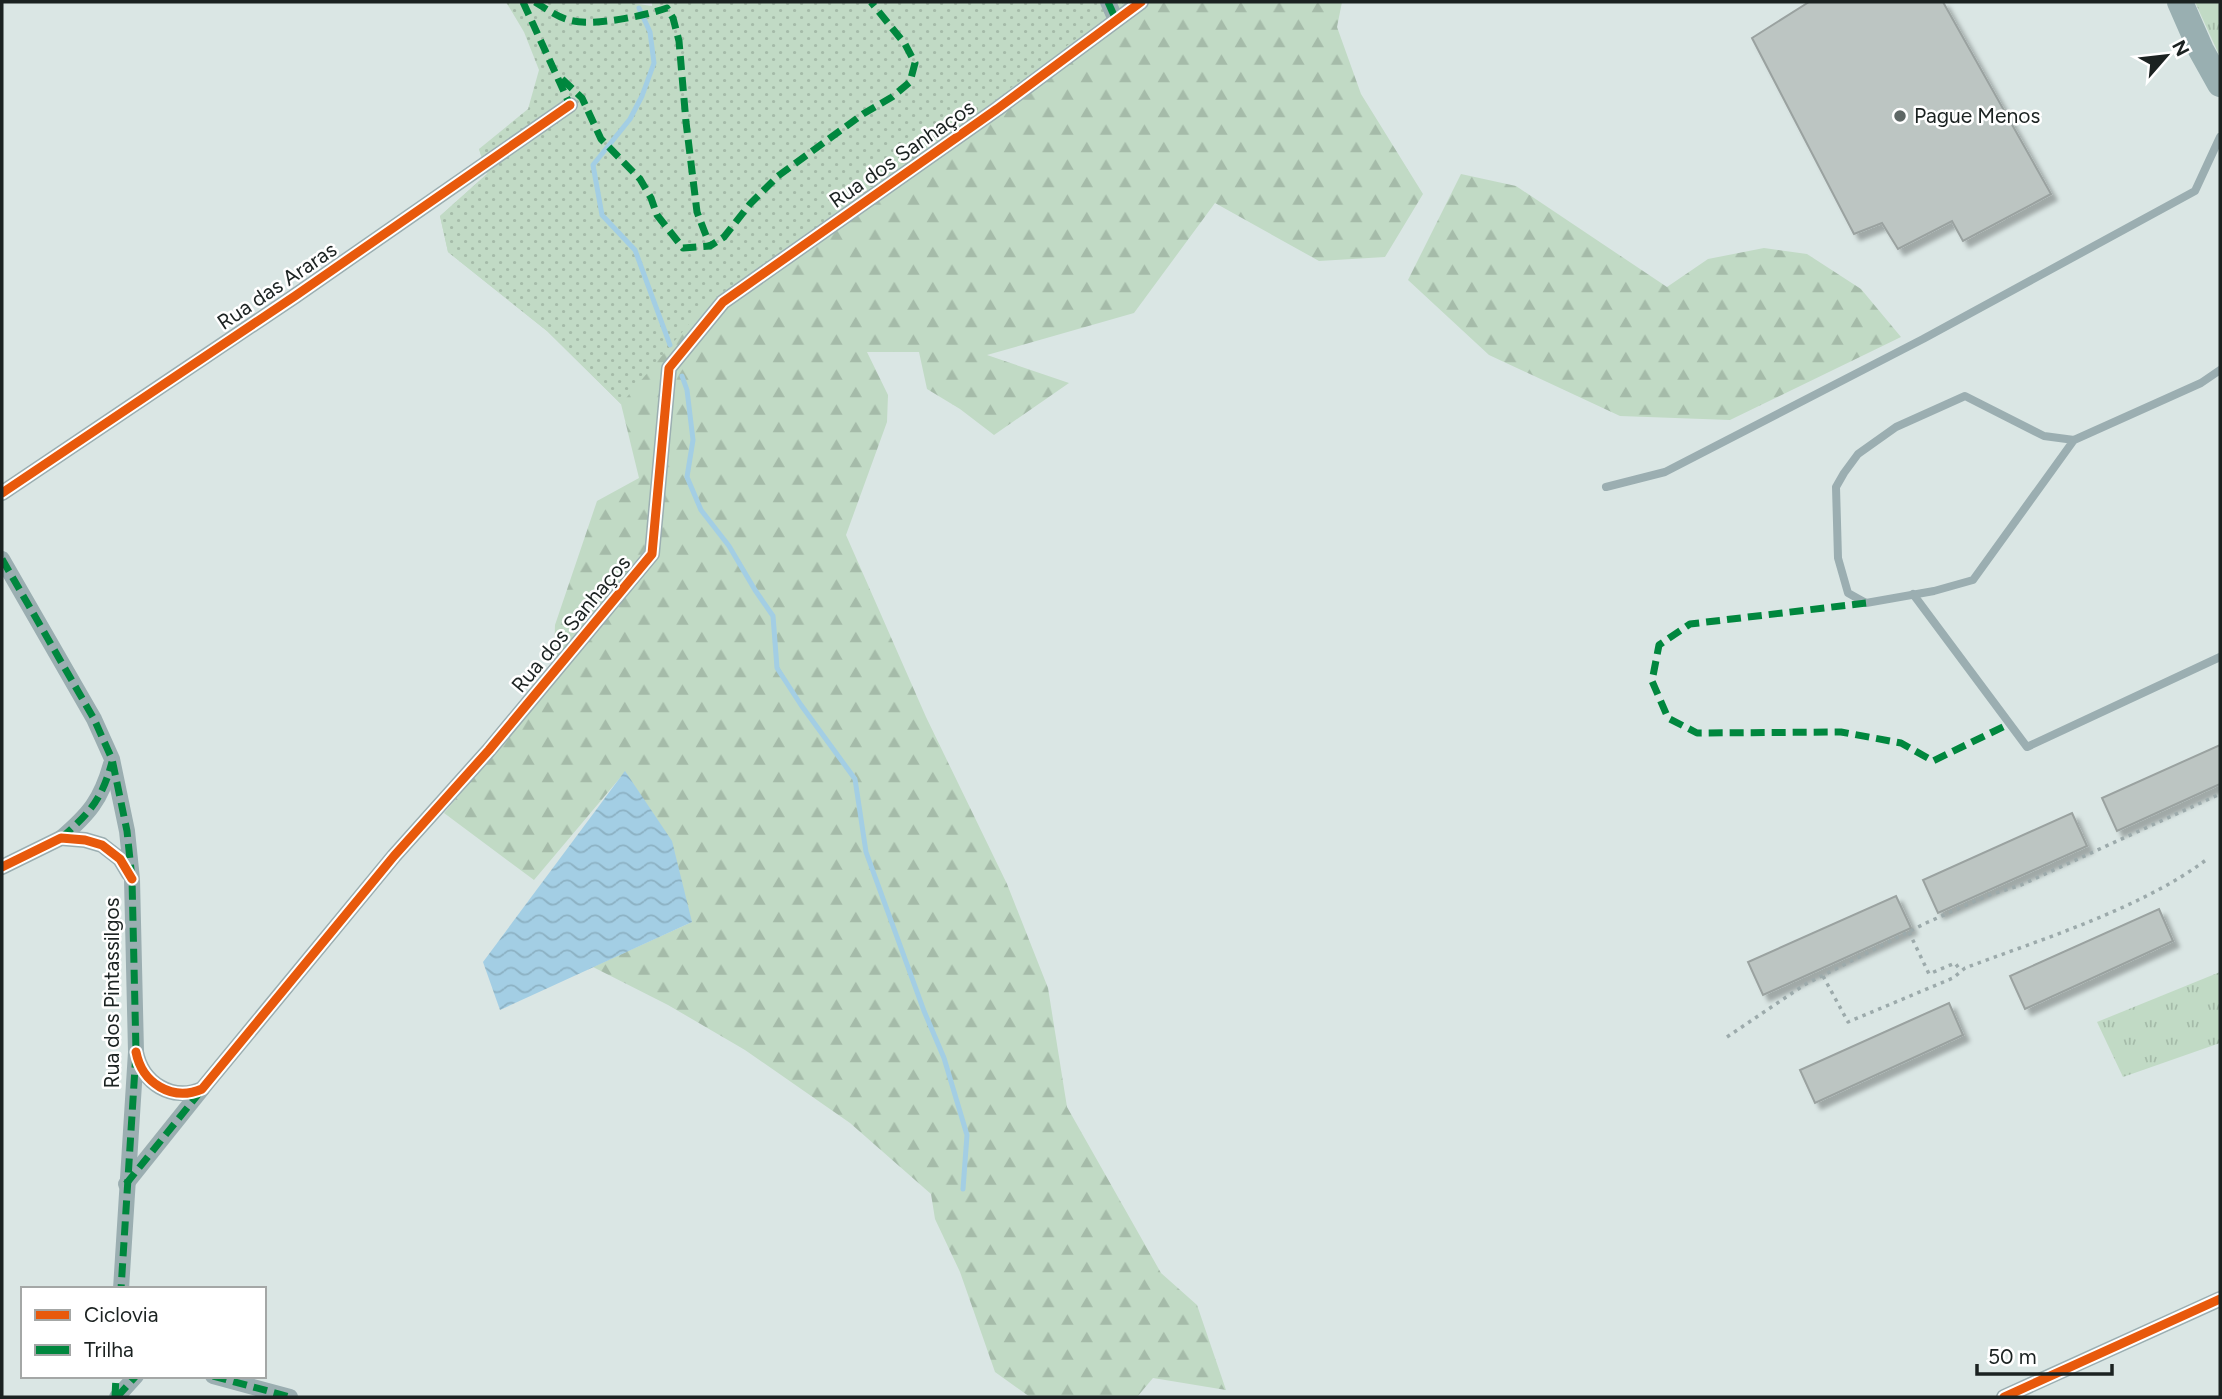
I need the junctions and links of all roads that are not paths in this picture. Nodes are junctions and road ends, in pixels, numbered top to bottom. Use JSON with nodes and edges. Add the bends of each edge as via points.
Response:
{"nodes":[{"id":1,"x":1108,"y":2,"type":"edge"},
{"id":2,"x":1141,"y":2,"type":"edge"},
{"id":3,"x":2180,"y":2,"type":"edge"},
{"id":4,"x":1116,"y":19,"type":"junction"},
{"id":5,"x":2220,"y":84,"type":"edge"},
{"id":6,"x":570,"y":105,"type":"dead end"},
{"id":7,"x":2220,"y":137,"type":"edge"},
{"id":8,"x":2220,"y":370,"type":"edge"},
{"id":9,"x":2074,"y":440,"type":"junction"},
{"id":10,"x":1606,"y":487,"type":"dead end"},
{"id":11,"x":2,"y":493,"type":"edge"},
{"id":12,"x":2,"y":559,"type":"edge"},
{"id":13,"x":1913,"y":594,"type":"junction"},
{"id":14,"x":2220,"y":657,"type":"edge"},
{"id":15,"x":112,"y":759,"type":"junction"},
{"id":16,"x":61,"y":838,"type":"junction"},
{"id":17,"x":2,"y":867,"type":"edge"},
{"id":18,"x":132,"y":879,"type":"junction"},
{"id":19,"x":136,"y":1052,"type":"junction"},
{"id":20,"x":202,"y":1089,"type":"junction"},
{"id":21,"x":126,"y":1184,"type":"junction"},
{"id":22,"x":121,"y":1287,"type":"edge"},
{"id":23,"x":2220,"y":1299,"type":"edge"},
{"id":24,"x":116,"y":1378,"type":"edge"},
{"id":25,"x":134,"y":1378,"type":"edge"},
{"id":26,"x":220,"y":1378,"type":"edge"},
{"id":27,"x":116,"y":1397,"type":"edge"},
{"id":28,"x":290,"y":1397,"type":"edge"},
{"id":29,"x":2004,"y":1397,"type":"edge"}],
"edges":[{"from":1,"to":4,"type":"street"},
{"from":2,"to":4,"type":"street","name":"Rua dos Sanhaços"},
{"from":3,"to":5,"type":"main road"},
{"from":4,"to":20,"type":"street","name":"Rua dos Sanhaços","via":[[998,109],[723,302],[669,368],[652,554]]},
{"from":6,"to":11,"type":"street","name":"Rua das Araras"},
{"from":7,"to":10,"type":"lane","via":[[2195,191],[1665,472]]},
{"from":8,"to":9,"type":"lane","via":[[2201,383]]},
{"from":9,"to":13,"type":"lane","via":[[1973,580]]},
{"from":9,"to":13,"type":"lane","via":[[2044,436],[1965,396],[1896,427],[1858,454],[1836,487],[1838,558],[1848,593],[1866,603]]},
{"from":12,"to":15,"type":"street","name":"Rua dos Pintassilgos","via":[[94,719]]},
{"from":13,"to":14,"type":"lane","via":[[2026,747]]},
{"from":15,"to":16,"type":"street","via":[[100,796]]},
{"from":15,"to":18,"type":"street","name":"Rua dos Pintassilgos"},
{"from":16,"to":17,"type":"street"},
{"from":16,"to":18,"type":"street","via":[[102,845],[120,859]]},
{"from":18,"to":19,"type":"street","name":"Rua dos Pintassilgos"},
{"from":19,"to":20,"type":"street","via":[[139,1065],[158,1086],[176,1093]]},
{"from":19,"to":21,"type":"street","name":"Rua dos Pintassilgos"},
{"from":20,"to":21,"type":"street","name":"Rua dos Sanhaços"},
{"from":21,"to":22,"type":"street","name":"Rua dos Pintassilgos"},
{"from":23,"to":29,"type":"street"},
{"from":24,"to":27,"type":"street"},
{"from":25,"to":27,"type":"street"},
{"from":26,"to":28,"type":"street"}]}
